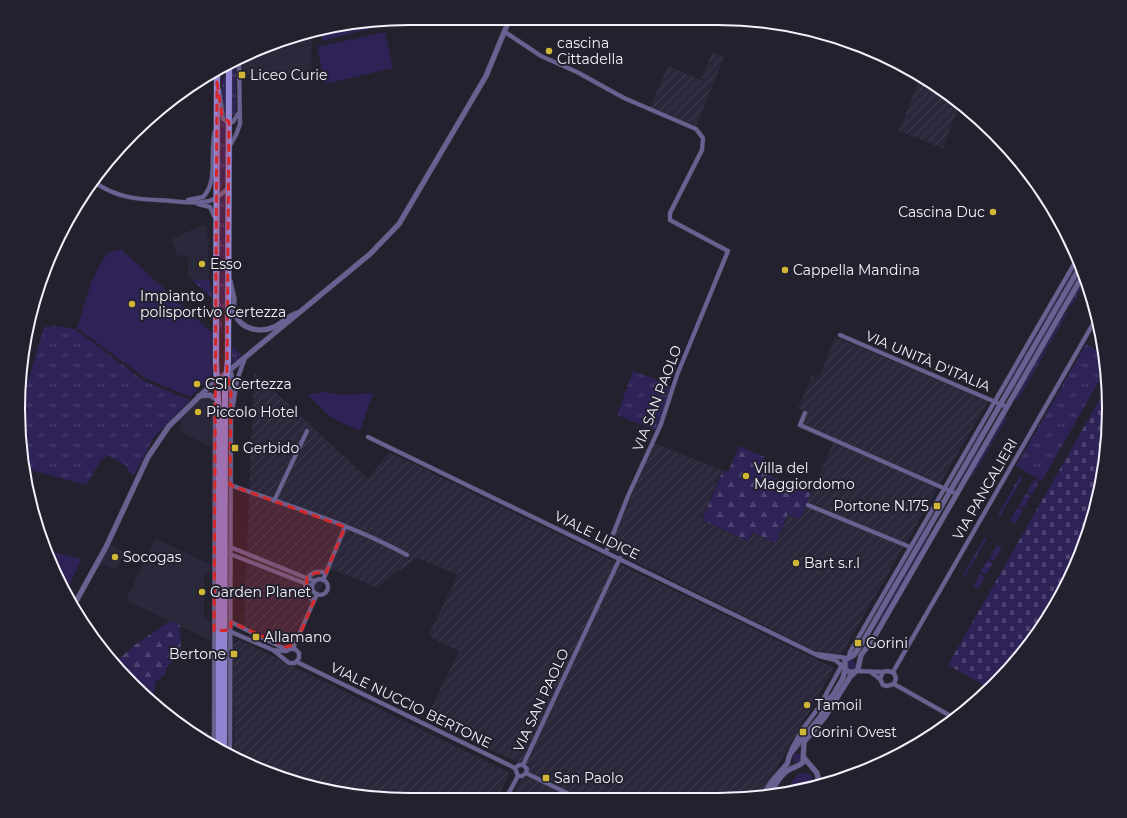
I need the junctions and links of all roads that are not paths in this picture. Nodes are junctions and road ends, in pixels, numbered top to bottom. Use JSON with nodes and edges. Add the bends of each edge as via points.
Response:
{"nodes":[{"id":1,"x":508,"y":25,"type":"edge"},
{"id":2,"x":505,"y":32,"type":"junction"},
{"id":3,"x":238,"y":66,"type":"edge"},
{"id":4,"x":229,"y":70,"type":"edge"},
{"id":5,"x":217,"y":76,"type":"edge"},
{"id":6,"x":217,"y":82,"type":"junction"},
{"id":7,"x":238,"y":114,"type":"junction"},
{"id":8,"x":229,"y":122,"type":"junction"},
{"id":9,"x":217,"y":126,"type":"junction"},
{"id":10,"x":229,"y":147,"type":"junction"},
{"id":11,"x":98,"y":184,"type":"edge"},
{"id":12,"x":229,"y":187,"type":"junction"},
{"id":13,"x":217,"y":198,"type":"junction"},
{"id":14,"x":170,"y":201,"type":"junction"},
{"id":15,"x":216,"y":232,"type":"junction"},
{"id":16,"x":1074,"y":264,"type":"edge"},
{"id":17,"x":1077,"y":272,"type":"edge"},
{"id":18,"x":229,"y":277,"type":"junction"},
{"id":19,"x":1080,"y":281,"type":"edge"},
{"id":20,"x":299,"y":313,"type":"junction"},
{"id":21,"x":1093,"y":325,"type":"edge"},
{"id":22,"x":840,"y":335,"type":"dead end"},
{"id":23,"x":245,"y":358,"type":"junction"},
{"id":24,"x":229,"y":372,"type":"junction"},
{"id":25,"x":218,"y":381,"type":"junction"},
{"id":26,"x":234,"y":392,"type":"junction"},
{"id":27,"x":198,"y":397,"type":"junction"},
{"id":28,"x":216,"y":399,"type":"junction"},
{"id":29,"x":995,"y":402,"type":"junction"},
{"id":30,"x":1000,"y":404,"type":"junction"},
{"id":31,"x":1007,"y":407,"type":"junction"},
{"id":32,"x":804,"y":413,"type":"dead end"},
{"id":33,"x":230,"y":418,"type":"junction"},
{"id":34,"x":307,"y":431,"type":"dead end"},
{"id":35,"x":368,"y":437,"type":"dead end"},
{"id":36,"x":230,"y":485,"type":"junction"},
{"id":37,"x":945,"y":488,"type":"junction"},
{"id":38,"x":950,"y":490,"type":"junction"},
{"id":39,"x":957,"y":494,"type":"junction"},
{"id":40,"x":274,"y":501,"type":"junction"},
{"id":41,"x":808,"y":505,"type":"dead end"},
{"id":42,"x":345,"y":527,"type":"junction"},
{"id":43,"x":230,"y":547,"type":"junction"},
{"id":44,"x":910,"y":547,"type":"junction"},
{"id":45,"x":606,"y":552,"type":"junction"},
{"id":46,"x":230,"y":554,"type":"junction"},
{"id":47,"x":407,"y":556,"type":"dead end"},
{"id":48,"x":620,"y":558,"type":"junction"},
{"id":49,"x":326,"y":574,"type":"junction"},
{"id":50,"x":307,"y":578,"type":"junction"},
{"id":51,"x":323,"y":580,"type":"junction"},
{"id":52,"x":314,"y":581,"type":"junction"},
{"id":53,"x":305,"y":584,"type":"junction"},
{"id":54,"x":312,"y":586,"type":"junction"},
{"id":55,"x":317,"y":594,"type":"junction"},
{"id":56,"x":76,"y":601,"type":"edge"},
{"id":57,"x":314,"y":601,"type":"junction"},
{"id":58,"x":876,"y":607,"type":"junction"},
{"id":59,"x":231,"y":622,"type":"junction"},
{"id":60,"x":874,"y":623,"type":"junction"},
{"id":61,"x":222,"y":631,"type":"junction"},
{"id":62,"x":253,"y":633,"type":"junction"},
{"id":63,"x":242,"y":636,"type":"junction"},
{"id":64,"x":296,"y":644,"type":"junction"},
{"id":65,"x":293,"y":648,"type":"junction"},
{"id":66,"x":285,"y":649,"type":"junction"},
{"id":67,"x":273,"y":650,"type":"junction"},
{"id":68,"x":816,"y":654,"type":"junction"},
{"id":69,"x":849,"y":657,"type":"junction"},
{"id":70,"x":284,"y":658,"type":"junction"},
{"id":71,"x":297,"y":662,"type":"junction"},
{"id":72,"x":859,"y":664,"type":"junction"},
{"id":73,"x":844,"y":667,"type":"junction"},
{"id":74,"x":856,"y":672,"type":"junction"},
{"id":75,"x":870,"y":672,"type":"junction"},
{"id":76,"x":883,"y":672,"type":"junction"},
{"id":77,"x":893,"y":672,"type":"junction"},
{"id":78,"x":880,"y":679,"type":"junction"},
{"id":79,"x":894,"y":684,"type":"junction"},
{"id":80,"x":830,"y":688,"type":"junction"},
{"id":81,"x":833,"y":695,"type":"junction"},
{"id":82,"x":828,"y":699,"type":"junction"},
{"id":83,"x":821,"y":704,"type":"junction"},
{"id":84,"x":826,"y":707,"type":"junction"},
{"id":85,"x":950,"y":715,"type":"edge"},
{"id":86,"x":215,"y":740,"type":"edge"},
{"id":87,"x":219,"y":743,"type":"edge"},
{"id":88,"x":224,"y":745,"type":"edge"},
{"id":89,"x":230,"y":748,"type":"edge"},
{"id":90,"x":791,"y":755,"type":"junction"},
{"id":91,"x":804,"y":756,"type":"junction"},
{"id":92,"x":523,"y":765,"type":"junction"},
{"id":93,"x":797,"y":765,"type":"junction"},
{"id":94,"x":515,"y":768,"type":"junction"},
{"id":95,"x":813,"y":768,"type":"junction"},
{"id":96,"x":526,"y":773,"type":"junction"},
{"id":97,"x":518,"y":776,"type":"junction"},
{"id":98,"x":819,"y":780,"type":"edge"},
{"id":99,"x":773,"y":789,"type":"edge"},
{"id":100,"x":767,"y":790,"type":"edge"},
{"id":101,"x":509,"y":793,"type":"edge"},
{"id":102,"x":567,"y":793,"type":"edge"}],
"edges":[{"from":1,"to":2,"type":"street"},
{"from":2,"to":20,"type":"street","via":[[486,76],[399,224],[379,247]]},
{"from":2,"to":45,"type":"street","name":"VIA SAN PAOLO","via":[[541,56],[624,98],[696,129],[703,138],[702,150],[670,213],[670,220],[728,251],[677,375],[661,424]]},
{"from":3,"to":7,"type":"street"},
{"from":4,"to":8,"type":"main road"},
{"from":5,"to":6,"type":"main road"},
{"from":6,"to":8,"type":"street","via":[[223,119]]},
{"from":6,"to":9,"type":"main road"},
{"from":7,"to":8,"type":"street","via":[[236,120]]},
{"from":7,"to":10,"type":"street","via":[[239,130]]},
{"from":8,"to":10,"type":"main road"},
{"from":9,"to":13,"type":"main road"},
{"from":9,"to":14,"type":"street","via":[[212,145],[212,176],[207,192],[200,199]]},
{"from":10,"to":12,"type":"main road"},
{"from":11,"to":14,"type":"street","via":[[128,198]]},
{"from":12,"to":13,"type":"street"},
{"from":12,"to":18,"type":"main road"},
{"from":13,"to":14,"type":"street","via":[[199,202]]},
{"from":13,"to":15,"type":"main road"},
{"from":14,"to":15,"type":"street","via":[[210,207],[214,215]]},
{"from":15,"to":25,"type":"main road"},
{"from":16,"to":29,"type":"street"},
{"from":17,"to":30,"type":"street"},
{"from":18,"to":20,"type":"street","via":[[235,314],[246,326],[256,330],[267,330]]},
{"from":18,"to":24,"type":"main road"},
{"from":19,"to":31,"type":"street"},
{"from":20,"to":23,"type":"street"},
{"from":21,"to":77,"type":"street","name":"VIA PANCALIERI"},
{"from":22,"to":29,"type":"street","name":"VIA UNITÀ D'ITALIA"},
{"from":23,"to":24,"type":"street"},
{"from":23,"to":26,"type":"street"},
{"from":24,"to":25,"type":"street"},
{"from":24,"to":26,"type":"street"},
{"from":24,"to":33,"type":"street"},
{"from":24,"to":61,"type":"main road","via":[[225,401]]},
{"from":25,"to":27,"type":"street"},
{"from":25,"to":28,"type":"street"},
{"from":25,"to":61,"type":"main road"},
{"from":26,"to":33,"type":"street"},
{"from":27,"to":28,"type":"street","via":[[208,395]]},
{"from":27,"to":56,"type":"street","via":[[169,426],[151,451],[106,547]]},
{"from":28,"to":61,"type":"street"},
{"from":29,"to":30,"type":"street","name":"VIA UNITÀ D'ITALIA"},
{"from":29,"to":37,"type":"street"},
{"from":30,"to":31,"type":"street","name":"VIA UNITÀ D'ITALIA"},
{"from":30,"to":38,"type":"street"},
{"from":31,"to":39,"type":"street"},
{"from":32,"to":37,"type":"street","via":[[800,425]]},
{"from":33,"to":36,"type":"street"},
{"from":34,"to":40,"type":"street"},
{"from":35,"to":45,"type":"street","name":"VIALE LIDICE"},
{"from":36,"to":40,"type":"street"},
{"from":36,"to":43,"type":"street"},
{"from":37,"to":38,"type":"street"},
{"from":37,"to":44,"type":"street"},
{"from":38,"to":39,"type":"street"},
{"from":38,"to":60,"type":"street"},
{"from":39,"to":72,"type":"street","via":[[861,656]]},
{"from":40,"to":42,"type":"street"},
{"from":41,"to":44,"type":"street"},
{"from":42,"to":47,"type":"street","via":[[380,540]]},
{"from":42,"to":49,"type":"street"},
{"from":43,"to":46,"type":"street"},
{"from":43,"to":50,"type":"street"},
{"from":44,"to":58,"type":"street"},
{"from":45,"to":48,"type":"street","name":"VIALE LIDICE"},
{"from":46,"to":53,"type":"street"},
{"from":46,"to":59,"type":"street"},
{"from":48,"to":68,"type":"street","name":"VIALE LIDICE"},
{"from":48,"to":92,"type":"street","name":"VIA SAN PAOLO"},
{"from":49,"to":50,"type":"street","via":[[315,573]]},
{"from":49,"to":51,"type":"street"},
{"from":50,"to":52,"type":"street"},
{"from":50,"to":53,"type":"street"},
{"from":51,"to":52,"type":"street"},
{"from":51,"to":55,"type":"street","via":[[327,584],[326,591]]},
{"from":52,"to":54,"type":"street"},
{"from":53,"to":54,"type":"street"},
{"from":53,"to":57,"type":"street","via":[[306,592]]},
{"from":54,"to":55,"type":"street"},
{"from":55,"to":57,"type":"street"},
{"from":57,"to":64,"type":"street"},
{"from":58,"to":60,"type":"street"},
{"from":58,"to":69,"type":"street"},
{"from":59,"to":61,"type":"street"},
{"from":59,"to":62,"type":"street"},
{"from":60,"to":69,"type":"street"},
{"from":61,"to":63,"type":"street","name":"VIALE NUCCIO BERTONE"},
{"from":61,"to":86,"type":"street"},
{"from":61,"to":87,"type":"main road"},
{"from":61,"to":88,"type":"main road"},
{"from":61,"to":89,"type":"street"},
{"from":62,"to":63,"type":"street"},
{"from":62,"to":66,"type":"street"},
{"from":63,"to":67,"type":"street","name":"VIALE NUCCIO BERTONE"},
{"from":64,"to":65,"type":"street"},
{"from":64,"to":66,"type":"street"},
{"from":65,"to":66,"type":"street","name":"VIALE NUCCIO BERTONE"},
{"from":65,"to":71,"type":"street","via":[[299,653]]},
{"from":66,"to":67,"type":"street","name":"VIALE NUCCIO BERTONE"},
{"from":66,"to":70,"type":"street"},
{"from":67,"to":70,"type":"street","name":"VIALE NUCCIO BERTONE"},
{"from":68,"to":69,"type":"street","name":"VIALE LIDICE"},
{"from":68,"to":73,"type":"street","name":"VIALE LIDICE","via":[[822,658],[835,660]]},
{"from":69,"to":72,"type":"street"},
{"from":69,"to":73,"type":"street"},
{"from":70,"to":71,"type":"street","name":"VIALE NUCCIO BERTONE","via":[[289,663]]},
{"from":71,"to":94,"type":"street","name":"VIALE NUCCIO BERTONE"},
{"from":72,"to":74,"type":"street"},
{"from":72,"to":75,"type":"street"},
{"from":73,"to":74,"type":"street","via":[[850,672]]},
{"from":73,"to":80,"type":"street"},
{"from":73,"to":81,"type":"street"},
{"from":74,"to":75,"type":"street"},
{"from":74,"to":91,"type":"street","via":[[850,677],[825,717],[806,739],[803,745]]},
{"from":75,"to":76,"type":"street"},
{"from":75,"to":78,"type":"street"},
{"from":76,"to":77,"type":"street"},
{"from":76,"to":78,"type":"street"},
{"from":77,"to":79,"type":"street","via":[[896,678]]},
{"from":78,"to":79,"type":"street","via":[[883,685]]},
{"from":79,"to":85,"type":"street"},
{"from":80,"to":82,"type":"street"},
{"from":80,"to":83,"type":"street"},
{"from":81,"to":82,"type":"street"},
{"from":81,"to":84,"type":"street"},
{"from":82,"to":83,"type":"street"},
{"from":82,"to":84,"type":"street"},
{"from":83,"to":90,"type":"street","via":[[802,730]]},
{"from":84,"to":90,"type":"street"},
{"from":90,"to":91,"type":"street","via":[[799,751]]},
{"from":90,"to":93,"type":"street"},
{"from":90,"to":100,"type":"street"},
{"from":91,"to":93,"type":"street"},
{"from":91,"to":95,"type":"street"},
{"from":92,"to":94,"type":"street","via":[[517,765]]},
{"from":92,"to":96,"type":"street"},
{"from":93,"to":95,"type":"street"},
{"from":93,"to":99,"type":"street","via":[[781,776]]},
{"from":94,"to":97,"type":"street"},
{"from":95,"to":98,"type":"street"},
{"from":96,"to":97,"type":"street"},
{"from":96,"to":102,"type":"street"},
{"from":97,"to":101,"type":"street"}]}
